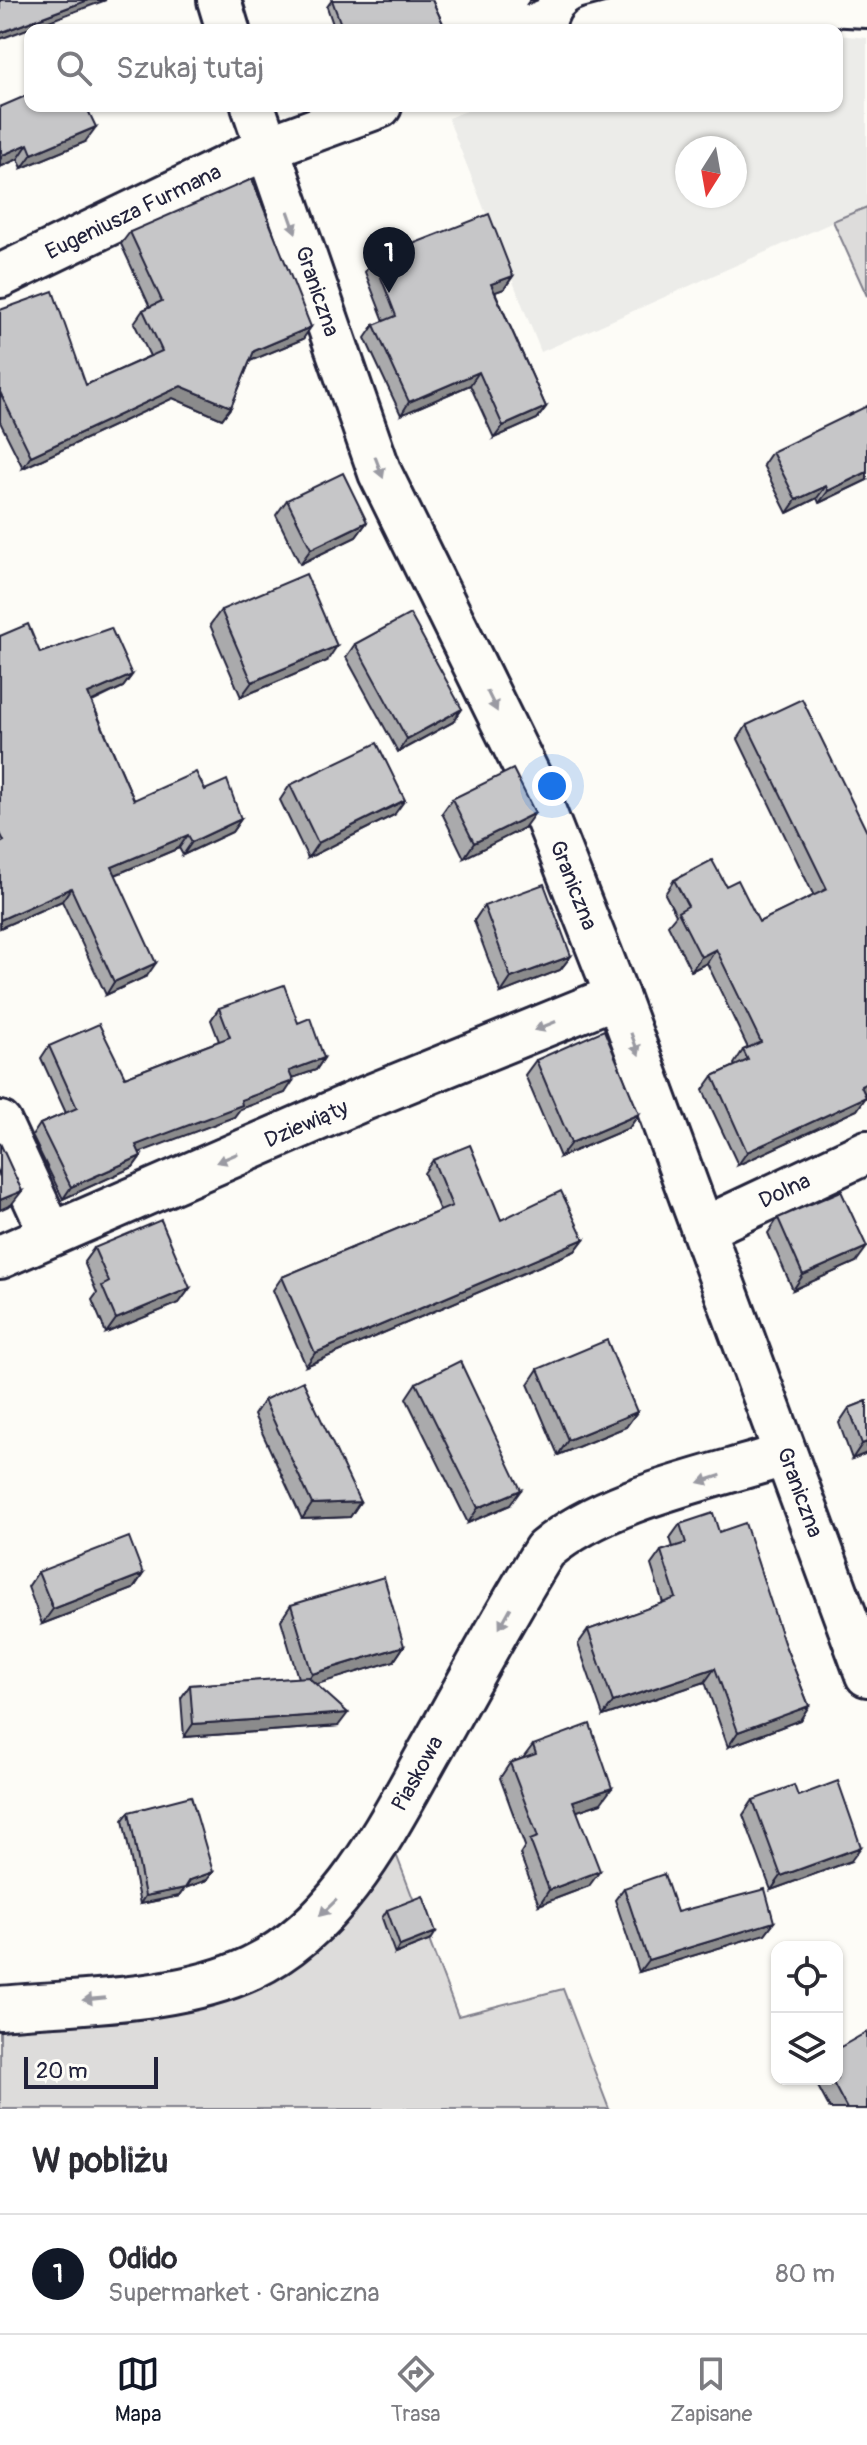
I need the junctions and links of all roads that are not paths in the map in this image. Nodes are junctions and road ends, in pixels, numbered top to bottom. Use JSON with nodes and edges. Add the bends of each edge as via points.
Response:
{"nodes":[{"id":1,"x":219,"y":0,"type":"edge"},
{"id":2,"x":867,"y":6,"type":"edge"},
{"id":3,"x":226,"y":24,"type":"edge"},
{"id":4,"x":610,"y":24,"type":"edge"},
{"id":5,"x":255,"y":112,"type":"edge"},
{"id":6,"x":364,"y":112,"type":"edge"},
{"id":7,"x":266,"y":148,"type":"junction"},
{"id":8,"x":0,"y":276,"type":"edge"},
{"id":9,"x":617,"y":996,"type":"junction"},
{"id":10,"x":0,"y":1123,"type":"edge"},
{"id":11,"x":867,"y":1152,"type":"edge"},
{"id":12,"x":703,"y":1229,"type":"junction"},
{"id":13,"x":51,"y":1234,"type":"junction"},
{"id":14,"x":0,"y":1257,"type":"edge"},
{"id":15,"x":784,"y":1455,"type":"junction"},
{"id":16,"x":867,"y":1675,"type":"edge"},
{"id":17,"x":0,"y":2008,"type":"edge"}],
"edges":[{"from":1,"to":3,"type":"street"},
{"from":2,"to":4,"type":"street","via":[[744,1]]},
{"from":5,"to":7,"type":"street","name":"Graniczna"},
{"from":6,"to":7,"type":"street","name":"Eugeniusza Furmana"},
{"from":7,"to":8,"type":"street","name":"Eugeniusza Furmana"},
{"from":7,"to":9,"type":"street","name":"Graniczna","one_way":true,"via":[[380,473],[535,788]]},
{"from":9,"to":12,"type":"street","name":"Graniczna","one_way":true},
{"from":9,"to":13,"type":"street","name":"Dziewiąty","one_way":true},
{"from":10,"to":13,"type":"street"},
{"from":11,"to":12,"type":"street","name":"Dolna"},
{"from":12,"to":15,"type":"street","name":"Graniczna"},
{"from":13,"to":14,"type":"street","name":"Dziewiąty"},
{"from":15,"to":16,"type":"street","name":"Graniczna"},
{"from":15,"to":17,"type":"street","name":"Piaskowa","one_way":true,"via":[[619,1507],[545,1550],[375,1845],[339,1897],[293,1941],[251,1968],[193,1988]]}]}
